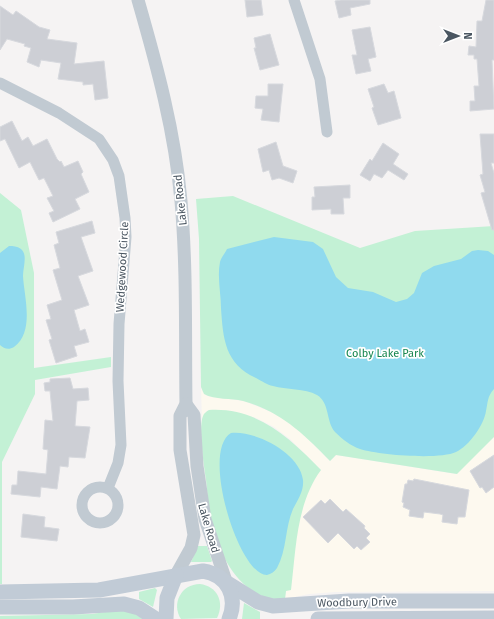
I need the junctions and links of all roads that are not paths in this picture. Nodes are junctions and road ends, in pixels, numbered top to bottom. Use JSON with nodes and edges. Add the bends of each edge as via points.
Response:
{"nodes":[{"id":1,"x":138,"y":0,"type":"edge"},
{"id":2,"x":294,"y":0,"type":"edge"},
{"id":3,"x":0,"y":84,"type":"edge"},
{"id":4,"x":327,"y":132,"type":"dead end"},
{"id":5,"x":186,"y":404,"type":"junction"},
{"id":6,"x":108,"y":488,"type":"dead end"},
{"id":7,"x":176,"y":575,"type":"junction"},
{"id":8,"x":226,"y":581,"type":"junction"},
{"id":9,"x":0,"y":592,"type":"edge"},
{"id":10,"x":494,"y":601,"type":"edge"},
{"id":11,"x":0,"y":608,"type":"edge"},
{"id":12,"x":494,"y":618,"type":"edge"},
{"id":13,"x":156,"y":619,"type":"edge"},
{"id":14,"x":166,"y":619,"type":"edge"},
{"id":15,"x":229,"y":619,"type":"edge"},
{"id":16,"x":318,"y":619,"type":"edge"}],
"edges":[{"from":1,"to":5,"type":"street","name":"Lake Road","via":[[166,105],[181,200]]},
{"from":2,"to":4,"type":"street","via":[[320,79]]},
{"from":3,"to":6,"type":"street","name":"Wedgewood Circle","via":[[59,113],[99,139],[114,160],[119,176],[126,237],[118,331],[121,445],[118,463]]},
{"from":5,"to":7,"type":"street","name":"Lake Road","via":[[180,416],[180,446],[194,535],[191,548]]},
{"from":5,"to":8,"type":"street","name":"Lake Road","via":[[194,415],[203,513]]},
{"from":7,"to":8,"type":"main road","name":"Woodbury Drive","via":[[204,571]]},
{"from":7,"to":9,"type":"main road","via":[[99,590]]},
{"from":7,"to":14,"type":"main road","via":[[167,598]]},
{"from":8,"to":10,"type":"main road","name":"Woodbury Drive","via":[[258,602],[273,606],[349,601]]},
{"from":8,"to":15,"type":"main road","via":[[232,600]]},
{"from":11,"to":13,"type":"main road","via":[[124,604],[139,608]]},
{"from":12,"to":16,"type":"main road","name":"Woodbury Drive"}]}
